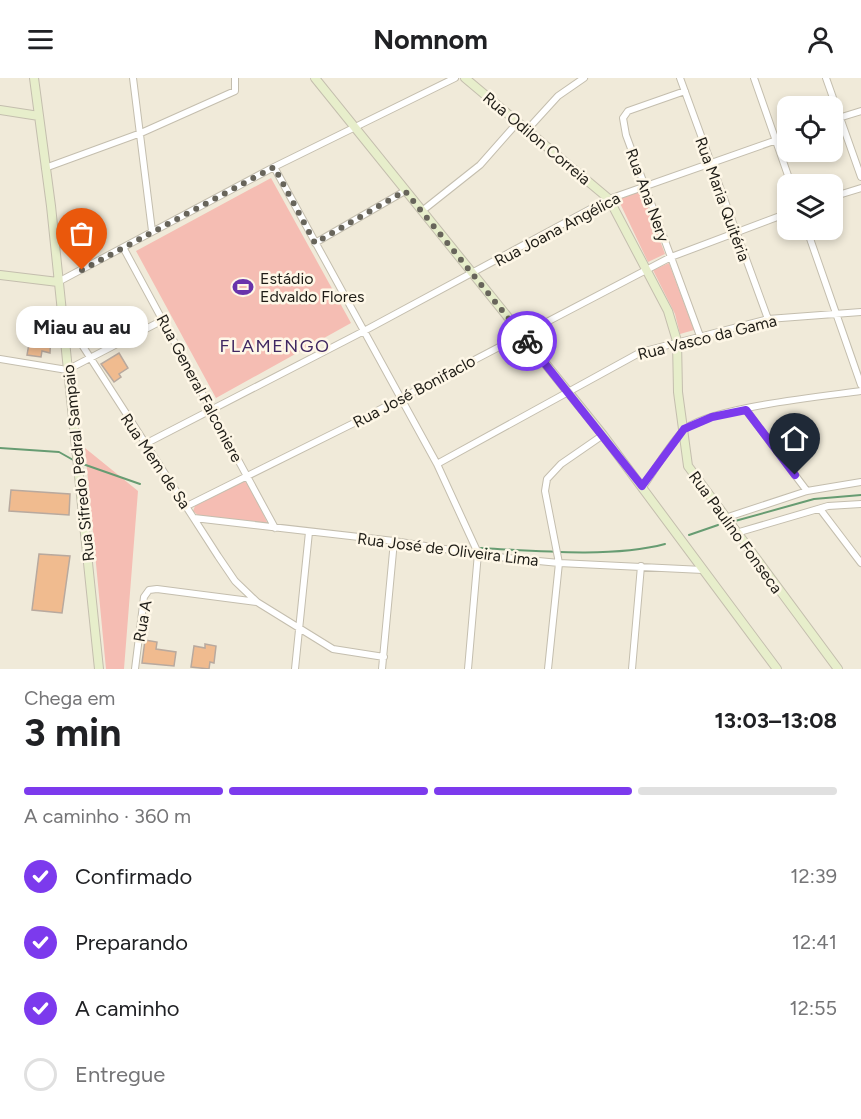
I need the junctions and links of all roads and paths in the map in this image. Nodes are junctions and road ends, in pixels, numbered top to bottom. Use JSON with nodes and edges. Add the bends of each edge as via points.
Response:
{"nodes":[{"id":1,"x":34,"y":78,"type":"edge"},
{"id":2,"x":133,"y":78,"type":"edge"},
{"id":3,"x":235,"y":78,"type":"edge"},
{"id":4,"x":315,"y":78,"type":"edge"},
{"id":5,"x":455,"y":78,"type":"edge"},
{"id":6,"x":465,"y":78,"type":"edge"},
{"id":7,"x":584,"y":78,"type":"edge"},
{"id":8,"x":680,"y":78,"type":"edge"},
{"id":9,"x":754,"y":78,"type":"edge"},
{"id":10,"x":826,"y":78,"type":"edge"},
{"id":11,"x":685,"y":91,"type":"junction"},
{"id":12,"x":832,"y":96,"type":"edge"},
{"id":13,"x":0,"y":110,"type":"edge"},
{"id":14,"x":861,"y":111,"type":"edge"},
{"id":15,"x":843,"y":116,"type":"edge"},
{"id":16,"x":39,"y":117,"type":"junction"},
{"id":17,"x":518,"y":122,"type":"junction"},
{"id":18,"x":843,"y":126,"type":"edge"},
{"id":19,"x":355,"y":127,"type":"junction"},
{"id":20,"x":526,"y":130,"type":"junction"},
{"id":21,"x":141,"y":133,"type":"junction"},
{"id":22,"x":777,"y":140,"type":"joint"},
{"id":23,"x":710,"y":162,"type":"junction"},
{"id":24,"x":274,"y":167,"type":"junction"},
{"id":25,"x":45,"y":168,"type":"junction"},
{"id":26,"x":861,"y":177,"type":"edge"},
{"id":27,"x":645,"y":186,"type":"junction"},
{"id":28,"x":861,"y":188,"type":"edge"},
{"id":29,"x":405,"y":191,"type":"junction"},
{"id":30,"x":843,"y":194,"type":"edge"},
{"id":31,"x":609,"y":199,"type":"junction"},
{"id":32,"x":422,"y":211,"type":"junction"},
{"id":33,"x":777,"y":217,"type":"edge"},
{"id":34,"x":152,"y":231,"type":"junction"},
{"id":35,"x":736,"y":233,"type":"junction"},
{"id":36,"x":811,"y":240,"type":"edge"},
{"id":37,"x":315,"y":243,"type":"junction"},
{"id":38,"x":124,"y":249,"type":"junction"},
{"id":39,"x":671,"y":257,"type":"junction"},
{"id":40,"x":647,"y":268,"type":"junction"},
{"id":41,"x":474,"y":273,"type":"junction"},
{"id":42,"x":0,"y":275,"type":"edge"},
{"id":43,"x":58,"y":282,"type":"junction"},
{"id":44,"x":861,"y":312,"type":"edge"},
{"id":45,"x":838,"y":313,"type":"junction"},
{"id":46,"x":62,"y":314,"type":"junction"},
{"id":47,"x":768,"y":319,"type":"junction"},
{"id":48,"x":163,"y":321,"type":"junction"},
{"id":49,"x":364,"y":331,"type":"junction"},
{"id":50,"x":522,"y":335,"type":"junction"},
{"id":51,"x":700,"y":336,"type":"junction"},
{"id":52,"x":677,"y":341,"type":"junction"},
{"id":53,"x":0,"y":358,"type":"edge"},
{"id":54,"x":90,"y":360,"type":"junction"},
{"id":55,"x":67,"y":370,"type":"junction"},
{"id":56,"x":861,"y":385,"type":"edge"},
{"id":57,"x":567,"y":391,"type":"junction"},
{"id":58,"x":861,"y":391,"type":"edge"},
{"id":59,"x":399,"y":398,"type":"junction"},
{"id":60,"x":212,"y":410,"type":"junction"},
{"id":61,"x":746,"y":410,"type":"junction"},
{"id":62,"x":684,"y":429,"type":"junction"},
{"id":63,"x":603,"y":435,"type":"junction"},
{"id":64,"x":145,"y":444,"type":"junction"},
{"id":65,"x":437,"y":464,"type":"junction"},
{"id":66,"x":246,"y":474,"type":"junction"},
{"id":67,"x":861,"y":482,"type":"edge"},
{"id":68,"x":642,"y":486,"type":"junction"},
{"id":69,"x":807,"y":491,"type":"junction"},
{"id":70,"x":861,"y":504,"type":"edge"},
{"id":71,"x":187,"y":506,"type":"junction"},
{"id":72,"x":820,"y":509,"type":"junction"},
{"id":73,"x":194,"y":518,"type":"junction"},
{"id":74,"x":724,"y":518,"type":"junction"},
{"id":75,"x":275,"y":528,"type":"junction"},
{"id":76,"x":309,"y":532,"type":"junction"},
{"id":77,"x":736,"y":533,"type":"junction"},
{"id":78,"x":394,"y":541,"type":"junction"},
{"id":79,"x":478,"y":553,"type":"junction"},
{"id":80,"x":559,"y":563,"type":"junction"},
{"id":81,"x":861,"y":563,"type":"edge"},
{"id":82,"x":641,"y":566,"type":"junction"},
{"id":83,"x":704,"y":570,"type":"junction"},
{"id":84,"x":257,"y":602,"type":"junction"},
{"id":85,"x":300,"y":628,"type":"junction"},
{"id":86,"x":384,"y":657,"type":"junction"},
{"id":87,"x":99,"y":669,"type":"edge"},
{"id":88,"x":135,"y":669,"type":"edge"},
{"id":89,"x":295,"y":669,"type":"edge"},
{"id":90,"x":382,"y":669,"type":"edge"},
{"id":91,"x":468,"y":669,"type":"edge"},
{"id":92,"x":548,"y":669,"type":"edge"},
{"id":93,"x":632,"y":669,"type":"edge"},
{"id":94,"x":777,"y":669,"type":"edge"},
{"id":95,"x":838,"y":669,"type":"edge"}],
"edges":[{"from":1,"to":16,"type":"main road","name":"Rua Sifredo Pedral Sampaio"},
{"from":2,"to":21,"type":"street"},
{"from":3,"to":21,"type":"street","via":[[237,87],[232,94]]},
{"from":4,"to":19,"type":"main road"},
{"from":5,"to":19,"type":"street"},
{"from":6,"to":17,"type":"main road","name":"Rua Odilon Correia"},
{"from":7,"to":20,"type":"street","via":[[558,96]]},
{"from":8,"to":11,"type":"street","name":"Rua Maria Quitéria"},
{"from":9,"to":22,"type":"street"},
{"from":10,"to":12,"type":"street"},
{"from":11,"to":23,"type":"street","name":"Rua Maria Quitéria"},
{"from":11,"to":27,"type":"street","name":"Rua Ana Nery","via":[[624,114],[626,135]]},
{"from":13,"to":16,"type":"main road"},
{"from":14,"to":15,"type":"street"},
{"from":16,"to":25,"type":"main road","name":"Rua Sifredo Pedral Sampaio"},
{"from":17,"to":20,"type":"main road","name":"Rua Odilon Correia"},
{"from":17,"to":32,"type":"street","via":[[480,165]]},
{"from":18,"to":26,"type":"street"},
{"from":19,"to":24,"type":"street"},
{"from":19,"to":29,"type":"main road"},
{"from":20,"to":31,"type":"main road","name":"Rua Odilon Correia"},
{"from":21,"to":25,"type":"street"},
{"from":21,"to":34,"type":"street"},
{"from":22,"to":23,"type":"street","name":"Rua Joana Angélica"},
{"from":23,"to":27,"type":"street","name":"Rua Joana Angélica"},
{"from":23,"to":35,"type":"street","name":"Rua Maria Quitéria"},
{"from":24,"to":34,"type":"street"},
{"from":24,"to":37,"type":"street"},
{"from":25,"to":43,"type":"main road","name":"Rua Sifredo Pedral Sampaio"},
{"from":27,"to":31,"type":"street","name":"Rua Joana Angélica"},
{"from":27,"to":39,"type":"street","name":"Rua Ana Nery"},
{"from":28,"to":30,"type":"street"},
{"from":29,"to":32,"type":"main road"},
{"from":29,"to":37,"type":"street"},
{"from":31,"to":40,"type":"main road","name":"Rua Paulino Fonseca"},
{"from":31,"to":41,"type":"street","name":"Rua Joana Angélica"},
{"from":32,"to":41,"type":"main road"},
{"from":33,"to":35,"type":"street","name":"Rua José Bonifaclo"},
{"from":34,"to":38,"type":"street"},
{"from":35,"to":39,"type":"street","name":"Rua José Bonifaclo"},
{"from":35,"to":47,"type":"street","name":"Rua Maria Quitéria"},
{"from":36,"to":45,"type":"street"},
{"from":37,"to":49,"type":"street"},
{"from":38,"to":43,"type":"street"},
{"from":38,"to":48,"type":"street","name":"Rua General Falconiere"},
{"from":39,"to":40,"type":"street","name":"Rua José Bonifaclo"},
{"from":39,"to":51,"type":"street","name":"Rua Ana Nery"},
{"from":40,"to":50,"type":"street","name":"Rua José Bonifaclo"},
{"from":40,"to":52,"type":"main road","name":"Rua Paulino Fonseca","via":[[668,311]]},
{"from":41,"to":49,"type":"street","name":"Rua Joana Angélica"},
{"from":41,"to":50,"type":"main road"},
{"from":42,"to":43,"type":"main road"},
{"from":43,"to":46,"type":"main road","name":"Rua Sifredo Pedral Sampaio"},
{"from":44,"to":45,"type":"street","name":"Rua Vasco da Gama"},
{"from":45,"to":47,"type":"street","name":"Rua Vasco da Gama"},
{"from":45,"to":56,"type":"street"},
{"from":46,"to":54,"type":"street","name":"Rua Mem de Sa"},
{"from":46,"to":55,"type":"main road","name":"Rua Sifredo Pedral Sampaio"},
{"from":47,"to":51,"type":"street","name":"Rua Vasco da Gama"},
{"from":48,"to":54,"type":"street"},
{"from":48,"to":60,"type":"street","name":"Rua General Falconiere"},
{"from":49,"to":59,"type":"street"},
{"from":49,"to":60,"type":"street","name":"Rua Joana Angélica"},
{"from":50,"to":57,"type":"main road"},
{"from":50,"to":59,"type":"street","name":"Rua José Bonifaclo"},
{"from":51,"to":52,"type":"street","name":"Rua Vasco da Gama"},
{"from":52,"to":57,"type":"street","name":"Rua Vasco da Gama","via":[[641,352]]},
{"from":52,"to":62,"type":"main road","name":"Rua Paulino Fonseca","via":[[676,367]]},
{"from":53,"to":55,"type":"street"},
{"from":54,"to":55,"type":"street"},
{"from":54,"to":64,"type":"street","name":"Rua Mem de Sa"},
{"from":55,"to":87,"type":"main road","name":"Rua Sifredo Pedral Sampaio"},
{"from":57,"to":63,"type":"main road"},
{"from":57,"to":65,"type":"street","name":"Rua Vasco da Gama"},
{"from":58,"to":61,"type":"street"},
{"from":59,"to":65,"type":"street"},
{"from":59,"to":66,"type":"street","name":"Rua José Bonifaclo"},
{"from":60,"to":64,"type":"street","name":"Rua Joana Angélica"},
{"from":60,"to":66,"type":"street","name":"Rua General Falconiere"},
{"from":61,"to":62,"type":"street","via":[[712,417]]},
{"from":61,"to":69,"type":"street"},
{"from":62,"to":68,"type":"street"},
{"from":62,"to":74,"type":"main road","name":"Rua Paulino Fonseca","via":[[688,466]]},
{"from":63,"to":68,"type":"main road"},
{"from":63,"to":80,"type":"street","via":[[561,464],[547,479],[545,491]]},
{"from":64,"to":71,"type":"street","name":"Rua Mem de Sa"},
{"from":65,"to":79,"type":"street"},
{"from":66,"to":71,"type":"street","name":"Rua José Bonifaclo"},
{"from":66,"to":75,"type":"street","name":"Rua General Falconiere"},
{"from":67,"to":69,"type":"street"},
{"from":68,"to":83,"type":"main road"},
{"from":69,"to":74,"type":"street"},
{"from":70,"to":72,"type":"street"},
{"from":71,"to":73,"type":"street","name":"Rua Mem de Sa"},
{"from":72,"to":77,"type":"street"},
{"from":72,"to":81,"type":"street"},
{"from":73,"to":75,"type":"street","name":"Rua José de Oliveira Lima"},
{"from":73,"to":84,"type":"street","name":"Rua Mem de Sa","via":[[235,581]]},
{"from":74,"to":77,"type":"main road","name":"Rua Paulino Fonseca"},
{"from":75,"to":76,"type":"street","name":"Rua José de Oliveira Lima"},
{"from":76,"to":78,"type":"street","name":"Rua José de Oliveira Lima"},
{"from":76,"to":85,"type":"street"},
{"from":77,"to":95,"type":"main road","name":"Rua Paulino Fonseca"},
{"from":78,"to":79,"type":"street","name":"Rua José de Oliveira Lima"},
{"from":78,"to":86,"type":"street"},
{"from":79,"to":80,"type":"street","name":"Rua José de Oliveira Lima"},
{"from":79,"to":91,"type":"street"},
{"from":80,"to":82,"type":"street","name":"Rua José de Oliveira Lima"},
{"from":80,"to":92,"type":"street"},
{"from":82,"to":83,"type":"street","name":"Rua José de Oliveira Lima"},
{"from":82,"to":93,"type":"street"},
{"from":83,"to":94,"type":"main road"},
{"from":84,"to":85,"type":"street"},
{"from":84,"to":88,"type":"street","name":"Rua A","via":[[152,589],[144,597]]},
{"from":85,"to":86,"type":"street","via":[[333,649]]},
{"from":85,"to":89,"type":"street"},
{"from":86,"to":90,"type":"street"}]}
